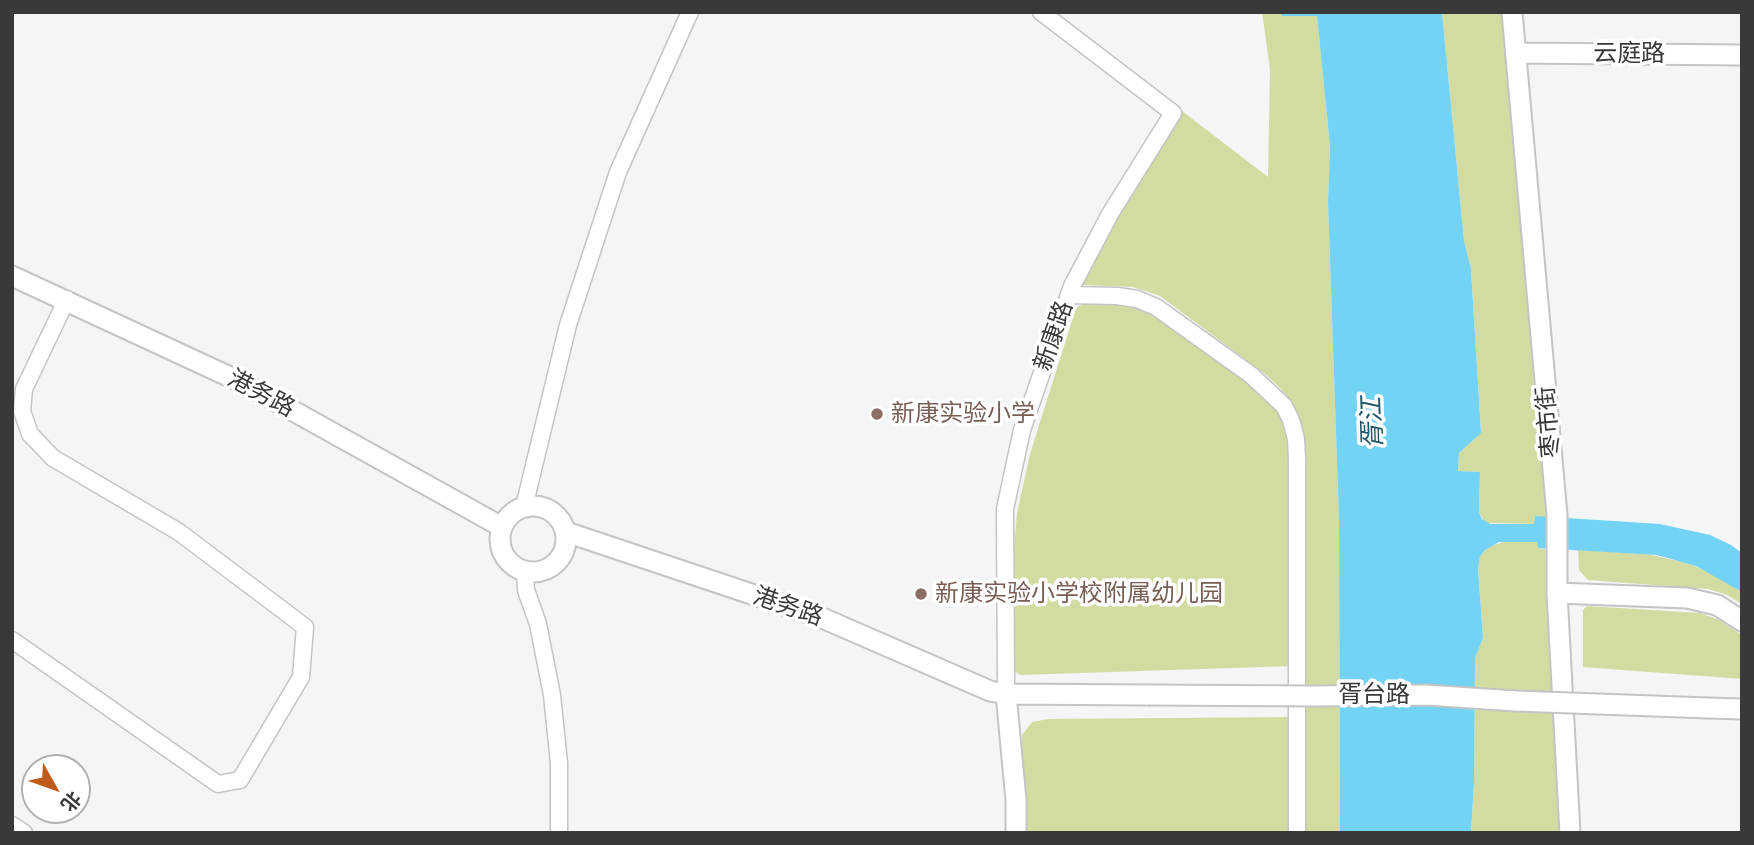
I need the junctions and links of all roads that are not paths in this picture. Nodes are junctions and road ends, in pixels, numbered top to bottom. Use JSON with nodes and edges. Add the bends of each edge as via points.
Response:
{"nodes":[{"id":1,"x":690,"y":12,"type":"edge"},
{"id":2,"x":1041,"y":12,"type":"edge"},
{"id":3,"x":1512,"y":12,"type":"edge"},
{"id":4,"x":1516,"y":53,"type":"junction"},
{"id":5,"x":1742,"y":55,"type":"edge"},
{"id":6,"x":12,"y":276,"type":"edge"},
{"id":7,"x":1069,"y":295,"type":"junction"},
{"id":8,"x":67,"y":299,"type":"junction"},
{"id":9,"x":524,"y":507,"type":"junction"},
{"id":10,"x":502,"y":527,"type":"junction"},
{"id":11,"x":566,"y":532,"type":"junction"},
{"id":12,"x":525,"y":572,"type":"junction"},
{"id":13,"x":1557,"y":593,"type":"junction"},
{"id":14,"x":1742,"y":621,"type":"edge"},
{"id":15,"x":12,"y":640,"type":"edge"},
{"id":16,"x":1006,"y":694,"type":"junction"},
{"id":17,"x":1742,"y":709,"type":"edge"},
{"id":18,"x":12,"y":825,"type":"edge"},
{"id":19,"x":24,"y":833,"type":"edge"},
{"id":20,"x":559,"y":833,"type":"edge"},
{"id":21,"x":1016,"y":833,"type":"edge"},
{"id":22,"x":1297,"y":833,"type":"edge"},
{"id":23,"x":1570,"y":833,"type":"edge"}],
"edges":[{"from":1,"to":9,"type":"street","via":[[618,172],[568,325]]},
{"from":2,"to":7,"type":"street","name":"新康路","via":[[1173,113],[1110,214]]},
{"from":3,"to":4,"type":"street","name":"枣市街"},
{"from":4,"to":5,"type":"street","name":"云庭路"},
{"from":4,"to":13,"type":"street","name":"枣市街","via":[[1557,515]]},
{"from":6,"to":8,"type":"street","name":"港务路"},
{"from":7,"to":16,"type":"street","name":"新康路","via":[[1022,430],[1004,509]]},
{"from":7,"to":22,"type":"street","via":[[1117,296],[1156,307],[1271,392],[1291,420],[1297,459]]},
{"from":8,"to":10,"type":"street","name":"港务路","via":[[243,383]]},
{"from":8,"to":15,"type":"street","via":[[24,389],[22,411],[30,434],[53,458],[179,533],[305,627],[301,677],[240,780],[218,784]]},
{"from":9,"to":10,"type":"street"},
{"from":9,"to":11,"type":"street","via":[[546,508]]},
{"from":10,"to":12,"type":"street","via":[[501,549]]},
{"from":11,"to":12,"type":"street","via":[[564,554],[557,563],[536,573]]},
{"from":11,"to":16,"type":"street","name":"港务路","via":[[820,617]]},
{"from":12,"to":20,"type":"street","via":[[552,695],[559,763]]},
{"from":13,"to":14,"type":"street","via":[[1687,598],[1717,605]]},
{"from":13,"to":23,"type":"street","name":"枣市街"},
{"from":16,"to":17,"type":"street","name":"胥台路","bridge":true,"via":[[1426,695]]},
{"from":16,"to":21,"type":"street","name":"新康路"},
{"from":18,"to":19,"type":"street"}]}
